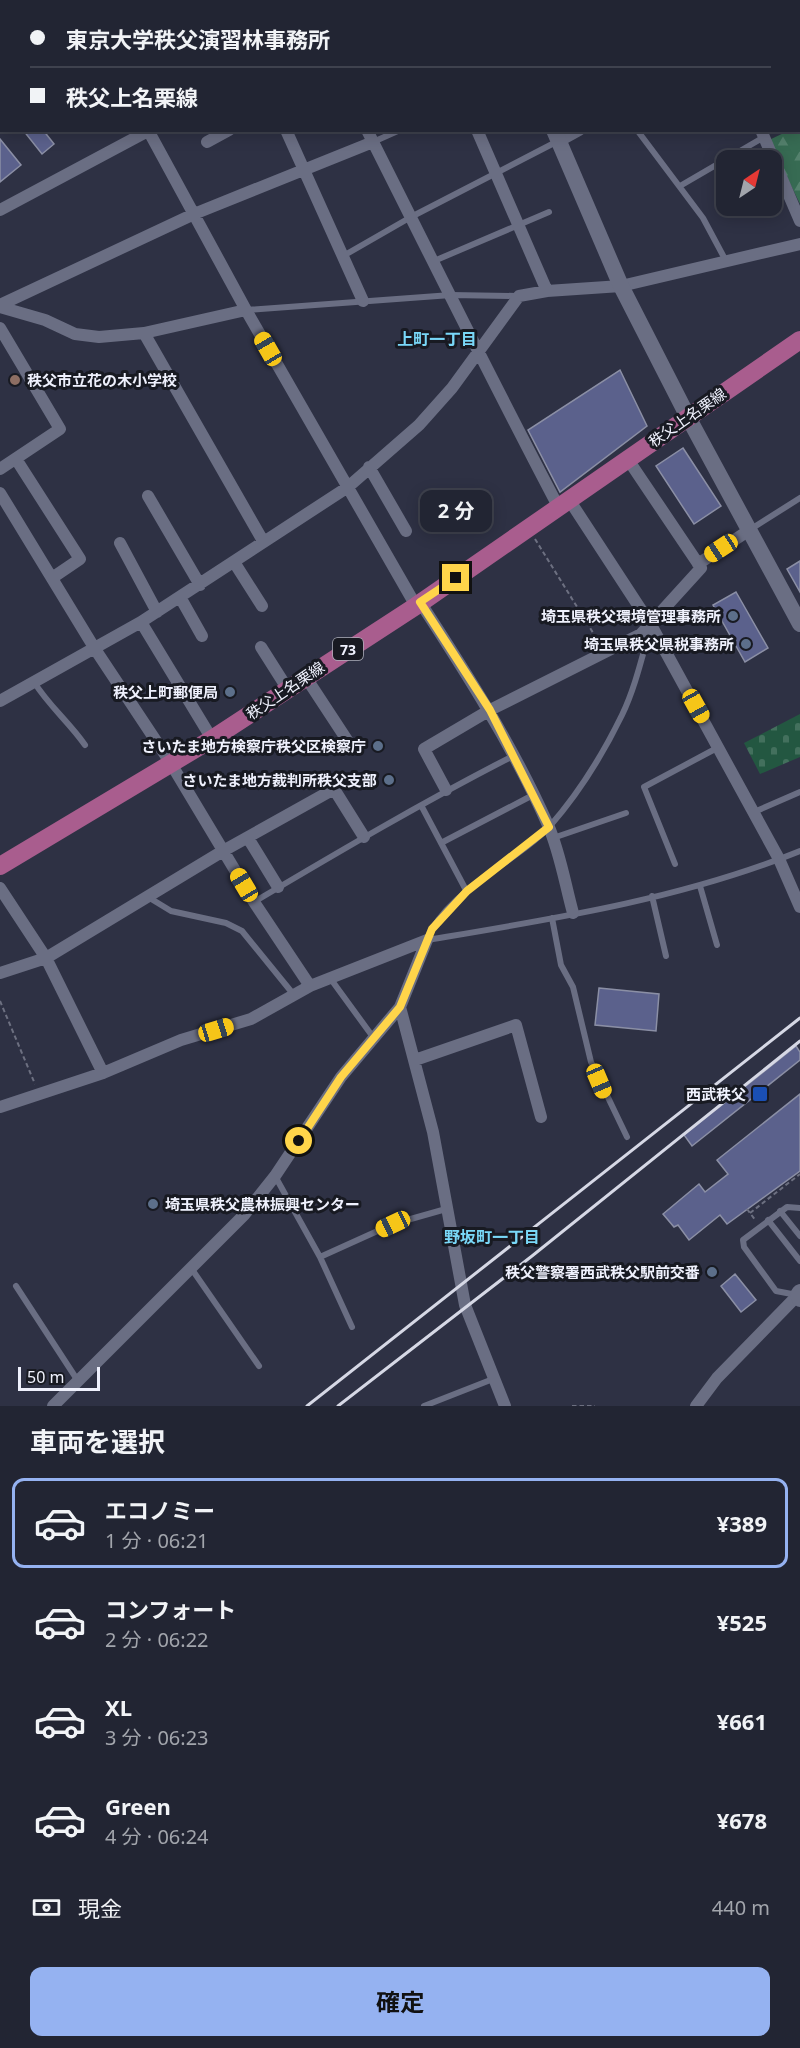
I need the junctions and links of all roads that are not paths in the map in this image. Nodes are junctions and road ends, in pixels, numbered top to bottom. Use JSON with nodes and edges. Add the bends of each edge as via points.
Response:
{"nodes":[{"id":1,"x":146,"y":132,"type":"edge"},
{"id":2,"x":149,"y":132,"type":"edge"},
{"id":3,"x":225,"y":132,"type":"edge"},
{"id":4,"x":287,"y":132,"type":"edge"},
{"id":5,"x":390,"y":132,"type":"edge"},
{"id":6,"x":478,"y":132,"type":"edge"},
{"id":7,"x":571,"y":132,"type":"edge"},
{"id":8,"x":638,"y":132,"type":"edge"},
{"id":9,"x":763,"y":134,"type":"edge"},
{"id":10,"x":370,"y":136,"type":"edge"},
{"id":11,"x":556,"y":136,"type":"edge"},
{"id":12,"x":207,"y":142,"type":"dead end"},
{"id":13,"x":303,"y":169,"type":"junction"},
{"id":14,"x":495,"y":174,"type":"junction"},
{"id":15,"x":680,"y":186,"type":"junction"},
{"id":16,"x":0,"y":210,"type":"edge"},
{"id":17,"x":549,"y":212,"type":"dead end"},
{"id":18,"x":194,"y":214,"type":"junction"},
{"id":19,"x":411,"y":217,"type":"junction"},
{"id":20,"x":800,"y":221,"type":"edge"},
{"id":21,"x":518,"y":225,"type":"junction"},
{"id":22,"x":800,"y":244,"type":"edge"},
{"id":23,"x":343,"y":256,"type":"junction"},
{"id":24,"x":434,"y":261,"type":"junction"},
{"id":25,"x":726,"y":261,"type":"junction"},
{"id":26,"x":621,"y":286,"type":"junction"},
{"id":27,"x":547,"y":291,"type":"junction"},
{"id":28,"x":451,"y":294,"type":"junction"},
{"id":29,"x":519,"y":296,"type":"junction"},
{"id":30,"x":363,"y":301,"type":"junction"},
{"id":31,"x":0,"y":306,"type":"edge"},
{"id":32,"x":246,"y":310,"type":"junction"},
{"id":33,"x":0,"y":328,"type":"edge"},
{"id":34,"x":144,"y":333,"type":"junction"},
{"id":35,"x":800,"y":340,"type":"edge"},
{"id":36,"x":479,"y":350,"type":"junction"},
{"id":37,"x":688,"y":417,"type":"junction"},
{"id":38,"x":627,"y":458,"type":"junction"},
{"id":39,"x":16,"y":459,"type":"junction"},
{"id":40,"x":369,"y":467,"type":"junction"},
{"id":41,"x":0,"y":470,"type":"edge"},
{"id":42,"x":348,"y":486,"type":"junction"},
{"id":43,"x":0,"y":493,"type":"edge"},
{"id":44,"x":148,"y":496,"type":"dead end"},
{"id":45,"x":800,"y":498,"type":"edge"},
{"id":46,"x":564,"y":505,"type":"junction"},
{"id":47,"x":751,"y":529,"type":"junction"},
{"id":48,"x":406,"y":531,"type":"dead end"},
{"id":49,"x":263,"y":541,"type":"junction"},
{"id":50,"x":120,"y":543,"type":"dead end"},
{"id":51,"x":234,"y":562,"type":"junction"},
{"id":52,"x":698,"y":564,"type":"junction"},
{"id":53,"x":52,"y":578,"type":"junction"},
{"id":54,"x":200,"y":585,"type":"junction"},
{"id":55,"x":180,"y":597,"type":"junction"},
{"id":56,"x":418,"y":604,"type":"junction"},
{"id":57,"x":262,"y":606,"type":"dead end"},
{"id":58,"x":157,"y":612,"type":"junction"},
{"id":59,"x":799,"y":619,"type":"edge"},
{"id":60,"x":141,"y":622,"type":"junction"},
{"id":61,"x":651,"y":625,"type":"junction"},
{"id":62,"x":202,"y":636,"type":"dead end"},
{"id":63,"x":261,"y":647,"type":"dead end"},
{"id":64,"x":95,"y":649,"type":"junction"},
{"id":65,"x":305,"y":676,"type":"junction"},
{"id":66,"x":34,"y":682,"type":"junction"},
{"id":67,"x":287,"y":688,"type":"junction"},
{"id":68,"x":0,"y":701,"type":"edge"},
{"id":69,"x":490,"y":710,"type":"junction"},
{"id":70,"x":212,"y":739,"type":"junction"},
{"id":71,"x":347,"y":740,"type":"dead end"},
{"id":72,"x":85,"y":745,"type":"dead end"},
{"id":73,"x":718,"y":747,"type":"junction"},
{"id":74,"x":514,"y":755,"type":"junction"},
{"id":75,"x":170,"y":762,"type":"junction"},
{"id":76,"x":446,"y":790,"type":"junction"},
{"id":77,"x":800,"y":792,"type":"edge"},
{"id":78,"x":533,"y":795,"type":"junction"},
{"id":79,"x":422,"y":807,"type":"junction"},
{"id":80,"x":754,"y":812,"type":"junction"},
{"id":81,"x":626,"y":813,"type":"dead end"},
{"id":82,"x":550,"y":833,"type":"junction"},
{"id":83,"x":364,"y":837,"type":"junction"},
{"id":84,"x":248,"y":838,"type":"junction"},
{"id":85,"x":441,"y":843,"type":"junction"},
{"id":86,"x":224,"y":851,"type":"junction"},
{"id":87,"x":800,"y":851,"type":"edge"},
{"id":88,"x":780,"y":859,"type":"junction"},
{"id":89,"x":675,"y":864,"type":"dead end"},
{"id":90,"x":0,"y":866,"type":"edge"},
{"id":91,"x":700,"y":886,"type":"junction"},
{"id":92,"x":278,"y":887,"type":"junction"},
{"id":93,"x":0,"y":888,"type":"edge"},
{"id":94,"x":467,"y":891,"type":"junction"},
{"id":95,"x":147,"y":896,"type":"junction"},
{"id":96,"x":652,"y":896,"type":"junction"},
{"id":97,"x":254,"y":902,"type":"junction"},
{"id":98,"x":800,"y":907,"type":"edge"},
{"id":99,"x":573,"y":913,"type":"junction"},
{"id":100,"x":552,"y":918,"type":"junction"},
{"id":101,"x":427,"y":940,"type":"junction"},
{"id":102,"x":717,"y":945,"type":"dead end"},
{"id":103,"x":666,"y":956,"type":"dead end"},
{"id":104,"x":46,"y":958,"type":"junction"},
{"id":105,"x":0,"y":973,"type":"edge"},
{"id":106,"x":330,"y":978,"type":"junction"},
{"id":107,"x":310,"y":986,"type":"junction"},
{"id":108,"x":294,"y":995,"type":"junction"},
{"id":109,"x":400,"y":1007,"type":"junction"},
{"id":110,"x":372,"y":1037,"type":"junction"},
{"id":111,"x":415,"y":1060,"type":"junction"},
{"id":112,"x":103,"y":1073,"type":"junction"},
{"id":113,"x":0,"y":1107,"type":"edge"},
{"id":114,"x":541,"y":1117,"type":"dead end"},
{"id":115,"x":627,"y":1137,"type":"dead end"},
{"id":116,"x":275,"y":1176,"type":"junction"},
{"id":117,"x":446,"y":1209,"type":"junction"},
{"id":118,"x":800,"y":1209,"type":"edge"},
{"id":119,"x":780,"y":1211,"type":"junction"},
{"id":120,"x":768,"y":1220,"type":"junction"},
{"id":121,"x":800,"y":1236,"type":"edge"},
{"id":122,"x":320,"y":1257,"type":"junction"},
{"id":123,"x":800,"y":1261,"type":"edge"},
{"id":124,"x":191,"y":1268,"type":"junction"},
{"id":125,"x":16,"y":1286,"type":"dead end"},
{"id":126,"x":799,"y":1295,"type":"edge"},
{"id":127,"x":352,"y":1327,"type":"dead end"},
{"id":128,"x":259,"y":1366,"type":"dead end"},
{"id":129,"x":493,"y":1379,"type":"junction"},
{"id":130,"x":78,"y":1381,"type":"junction"},
{"id":131,"x":53,"y":1406,"type":"edge"},
{"id":132,"x":424,"y":1406,"type":"edge"},
{"id":133,"x":505,"y":1406,"type":"edge"},
{"id":134,"x":696,"y":1406,"type":"edge"}],
"edges":[{"from":1,"to":16,"type":"street"},
{"from":2,"to":18,"type":"street"},
{"from":3,"to":12,"type":"street"},
{"from":4,"to":13,"type":"street"},
{"from":5,"to":10,"type":"lane"},
{"from":6,"to":14,"type":"street"},
{"from":7,"to":11,"type":"street"},
{"from":8,"to":15,"type":"lane"},
{"from":9,"to":15,"type":"lane"},
{"from":9,"to":20,"type":"street"},
{"from":10,"to":13,"type":"street"},
{"from":10,"to":19,"type":"street"},
{"from":11,"to":14,"type":"lane"},
{"from":11,"to":26,"type":"street"},
{"from":13,"to":18,"type":"street"},
{"from":13,"to":23,"type":"street"},
{"from":14,"to":19,"type":"lane"},
{"from":14,"to":21,"type":"street"},
{"from":15,"to":25,"type":"lane"},
{"from":17,"to":21,"type":"lane"},
{"from":18,"to":31,"type":"street"},
{"from":18,"to":32,"type":"street"},
{"from":19,"to":23,"type":"lane"},
{"from":19,"to":24,"type":"street"},
{"from":21,"to":24,"type":"lane"},
{"from":21,"to":27,"type":"street"},
{"from":22,"to":25,"type":"street"},
{"from":23,"to":30,"type":"street"},
{"from":24,"to":28,"type":"street"},
{"from":25,"to":26,"type":"street"},
{"from":26,"to":27,"type":"street"},
{"from":26,"to":37,"type":"street"},
{"from":27,"to":29,"type":"street"},
{"from":28,"to":29,"type":"lane"},
{"from":28,"to":30,"type":"lane"},
{"from":28,"to":36,"type":"street"},
{"from":29,"to":36,"type":"street"},
{"from":30,"to":32,"type":"lane"},
{"from":31,"to":34,"type":"street","via":[[75,334],[119,337]]},
{"from":32,"to":34,"type":"street"},
{"from":32,"to":42,"type":"street"},
{"from":33,"to":39,"type":"street","via":[[60,429]]},
{"from":34,"to":49,"type":"street"},
{"from":35,"to":37,"type":"main road","name":"秩父上名栗線","number":"73"},
{"from":36,"to":40,"type":"street","via":[[419,425]]},
{"from":36,"to":46,"type":"street","via":[[487,372]]},
{"from":37,"to":38,"type":"main road","name":"秩父上名栗線","number":"73"},
{"from":37,"to":47,"type":"street"},
{"from":38,"to":46,"type":"main road","name":"秩父上名栗線","number":"73"},
{"from":38,"to":52,"type":"street"},
{"from":39,"to":41,"type":"street"},
{"from":39,"to":53,"type":"street","via":[[80,559]]},
{"from":40,"to":42,"type":"street"},
{"from":40,"to":48,"type":"street"},
{"from":42,"to":49,"type":"street"},
{"from":42,"to":56,"type":"street"},
{"from":43,"to":53,"type":"street"},
{"from":44,"to":54,"type":"street"},
{"from":45,"to":47,"type":"lane"},
{"from":46,"to":56,"type":"main road","name":"秩父上名栗線","number":"73"},
{"from":46,"to":61,"type":"street"},
{"from":47,"to":52,"type":"street"},
{"from":47,"to":59,"type":"street"},
{"from":49,"to":51,"type":"street"},
{"from":50,"to":58,"type":"street"},
{"from":51,"to":54,"type":"street"},
{"from":51,"to":57,"type":"street"},
{"from":52,"to":61,"type":"street","via":[[701,568]]},
{"from":53,"to":64,"type":"street"},
{"from":54,"to":55,"type":"street"},
{"from":55,"to":58,"type":"street"},
{"from":55,"to":62,"type":"street"},
{"from":56,"to":65,"type":"main road","name":"秩父上名栗線","number":"73"},
{"from":56,"to":69,"type":"street"},
{"from":58,"to":60,"type":"street"},
{"from":60,"to":64,"type":"street"},
{"from":60,"to":70,"type":"street"},
{"from":61,"to":69,"type":"street","via":[[641,634]]},
{"from":61,"to":73,"type":"street"},
{"from":61,"to":82,"type":"lane","via":[[623,714]]},
{"from":63,"to":67,"type":"street"},
{"from":64,"to":66,"type":"street"},
{"from":64,"to":75,"type":"street"},
{"from":65,"to":67,"type":"main road","name":"秩父上名栗線","number":"73"},
{"from":65,"to":71,"type":"street"},
{"from":66,"to":68,"type":"street"},
{"from":66,"to":72,"type":"lane","via":[[46,702],[68,721]]},
{"from":67,"to":70,"type":"main road","name":"秩父上名栗線","number":"73"},
{"from":69,"to":74,"type":"street"},
{"from":69,"to":76,"type":"street","via":[[424,749]]},
{"from":70,"to":75,"type":"main road","name":"秩父上名栗線","number":"73"},
{"from":73,"to":80,"type":"street"},
{"from":73,"to":89,"type":"lane","via":[[644,787]]},
{"from":74,"to":76,"type":"lane"},
{"from":74,"to":78,"type":"street"},
{"from":75,"to":86,"type":"street"},
{"from":75,"to":90,"type":"main road","name":"秩父上名栗線","number":"73"},
{"from":76,"to":79,"type":"lane"},
{"from":77,"to":80,"type":"lane"},
{"from":78,"to":82,"type":"street"},
{"from":78,"to":85,"type":"lane"},
{"from":79,"to":83,"type":"lane"},
{"from":79,"to":85,"type":"lane"},
{"from":80,"to":88,"type":"street"},
{"from":81,"to":82,"type":"lane"},
{"from":82,"to":94,"type":"lane"},
{"from":82,"to":99,"type":"street"},
{"from":83,"to":84,"type":"street","via":[[334,789]]},
{"from":83,"to":92,"type":"lane"},
{"from":84,"to":86,"type":"street"},
{"from":84,"to":92,"type":"street"},
{"from":85,"to":94,"type":"lane"},
{"from":86,"to":95,"type":"street"},
{"from":86,"to":97,"type":"street"},
{"from":87,"to":88,"type":"lane"},
{"from":88,"to":91,"type":"lane"},
{"from":88,"to":98,"type":"street"},
{"from":91,"to":96,"type":"lane"},
{"from":91,"to":102,"type":"lane"},
{"from":92,"to":97,"type":"lane"},
{"from":93,"to":104,"type":"street"},
{"from":94,"to":101,"type":"lane","via":[[432,929]]},
{"from":95,"to":104,"type":"street"},
{"from":95,"to":108,"type":"lane","via":[[171,911],[226,923],[242,932]]},
{"from":96,"to":99,"type":"lane"},
{"from":96,"to":103,"type":"lane"},
{"from":97,"to":107,"type":"street"},
{"from":99,"to":100,"type":"lane"},
{"from":100,"to":101,"type":"lane"},
{"from":100,"to":115,"type":"lane","via":[[561,965],[573,987],[591,1062]]},
{"from":101,"to":106,"type":"street"},
{"from":101,"to":109,"type":"street"},
{"from":104,"to":105,"type":"street"},
{"from":104,"to":112,"type":"street"},
{"from":106,"to":107,"type":"street"},
{"from":106,"to":110,"type":"lane"},
{"from":107,"to":108,"type":"street"},
{"from":108,"to":112,"type":"street","via":[[251,1019],[181,1041]]},
{"from":109,"to":110,"type":"street"},
{"from":109,"to":111,"type":"street"},
{"from":110,"to":116,"type":"street"},
{"from":111,"to":114,"type":"street","via":[[516,1025]]},
{"from":111,"to":117,"type":"street"},
{"from":112,"to":113,"type":"street"},
{"from":116,"to":122,"type":"lane"},
{"from":116,"to":124,"type":"street","via":[[244,1215]]},
{"from":117,"to":122,"type":"lane","via":[[393,1224]]},
{"from":117,"to":129,"type":"street","via":[[465,1305]]},
{"from":118,"to":119,"type":"lane","via":[[787,1207]]},
{"from":119,"to":120,"type":"lane"},
{"from":119,"to":121,"type":"lane"},
{"from":120,"to":123,"type":"lane"},
{"from":120,"to":126,"type":"lane","via":[[743,1240],[744,1247],[776,1291]]},
{"from":122,"to":127,"type":"lane"},
{"from":124,"to":128,"type":"lane"},
{"from":124,"to":130,"type":"street"},
{"from":125,"to":130,"type":"lane"},
{"from":126,"to":134,"type":"street","via":[[717,1378]]},
{"from":129,"to":132,"type":"lane"},
{"from":129,"to":133,"type":"street"},
{"from":130,"to":131,"type":"street"}]}
